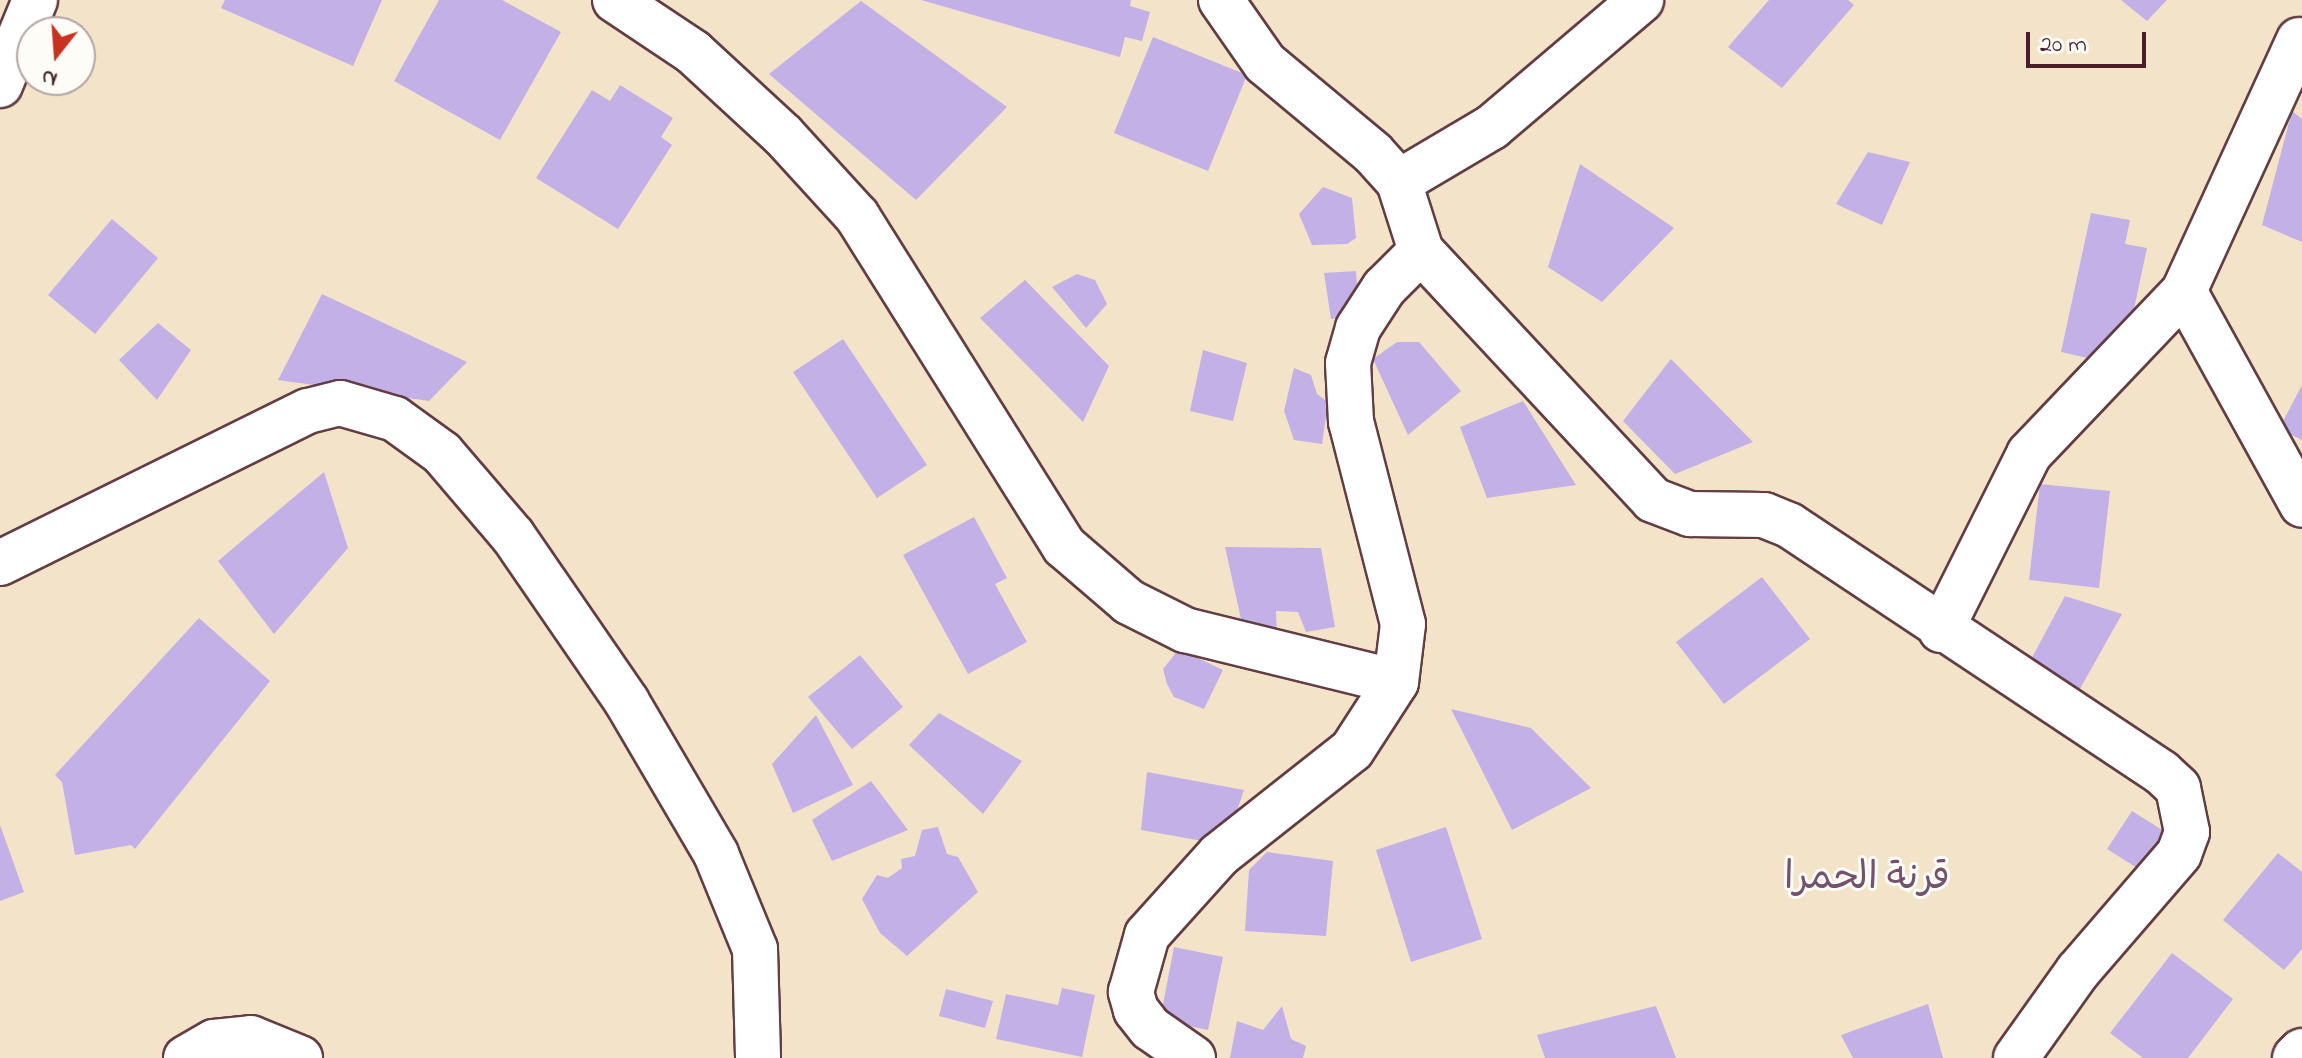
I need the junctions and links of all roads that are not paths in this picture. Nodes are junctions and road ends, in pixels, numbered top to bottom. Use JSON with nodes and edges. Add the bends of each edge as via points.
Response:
{"nodes":[{"id":1,"x":35,"y":0,"type":"edge"},
{"id":2,"x":615,"y":0,"type":"edge"},
{"id":3,"x":1221,"y":0,"type":"edge"},
{"id":4,"x":1641,"y":0,"type":"edge"},
{"id":5,"x":2299,"y":40,"type":"dead end"},
{"id":6,"x":0,"y":85,"type":"edge"},
{"id":7,"x":1399,"y":182,"type":"junction"},
{"id":8,"x":1421,"y":251,"type":"junction"},
{"id":9,"x":2184,"y":291,"type":"junction"},
{"id":10,"x":2302,"y":505,"type":"edge"},
{"id":11,"x":0,"y":563,"type":"edge"},
{"id":12,"x":1941,"y":630,"type":"junction"},
{"id":13,"x":1396,"y":682,"type":"junction"},
{"id":14,"x":2302,"y":1051,"type":"edge"},
{"id":15,"x":186,"y":1058,"type":"edge"},
{"id":16,"x":300,"y":1058,"type":"edge"},
{"id":17,"x":758,"y":1058,"type":"edge"},
{"id":18,"x":1193,"y":1058,"type":"edge"},
{"id":19,"x":2016,"y":1058,"type":"edge"},
{"id":20,"x":2295,"y":1058,"type":"edge"}],
"edges":[{"from":1,"to":6,"type":"street"},
{"from":2,"to":13,"type":"street","via":[[693,52],[783,135],[857,216],[1064,546],[1129,602],[1185,630]]},
{"from":3,"to":7,"type":"street","via":[[1265,63],[1373,153]]},
{"from":4,"to":7,"type":"street","via":[[1492,127]]},
{"from":5,"to":9,"type":"street"},
{"from":7,"to":8,"type":"street"},
{"from":8,"to":12,"type":"street","via":[[1653,500],[1690,514],[1764,515],[1789,525]]},
{"from":8,"to":13,"type":"street","via":[[1384,288],[1358,328],[1348,363],[1351,422],[1403,624]]},
{"from":9,"to":10,"type":"street"},
{"from":9,"to":12,"type":"street","via":[[2029,454]]},
{"from":11,"to":17,"type":"street","via":[[308,411],[340,403],[395,419],[442,453],[513,536],[627,702],[716,854],[755,949]]},
{"from":12,"to":19,"type":"street","via":[[2161,772],[2178,788],[2186,810],[2187,832],[2179,854],[2078,971]]},
{"from":13,"to":18,"type":"street","via":[[1352,750],[1219,855],[1147,935],[1131,992],[1136,1010],[1150,1028]]},
{"from":14,"to":20,"type":"street"},
{"from":15,"to":16,"type":"street","via":[[214,1042],[251,1038]]}]}
